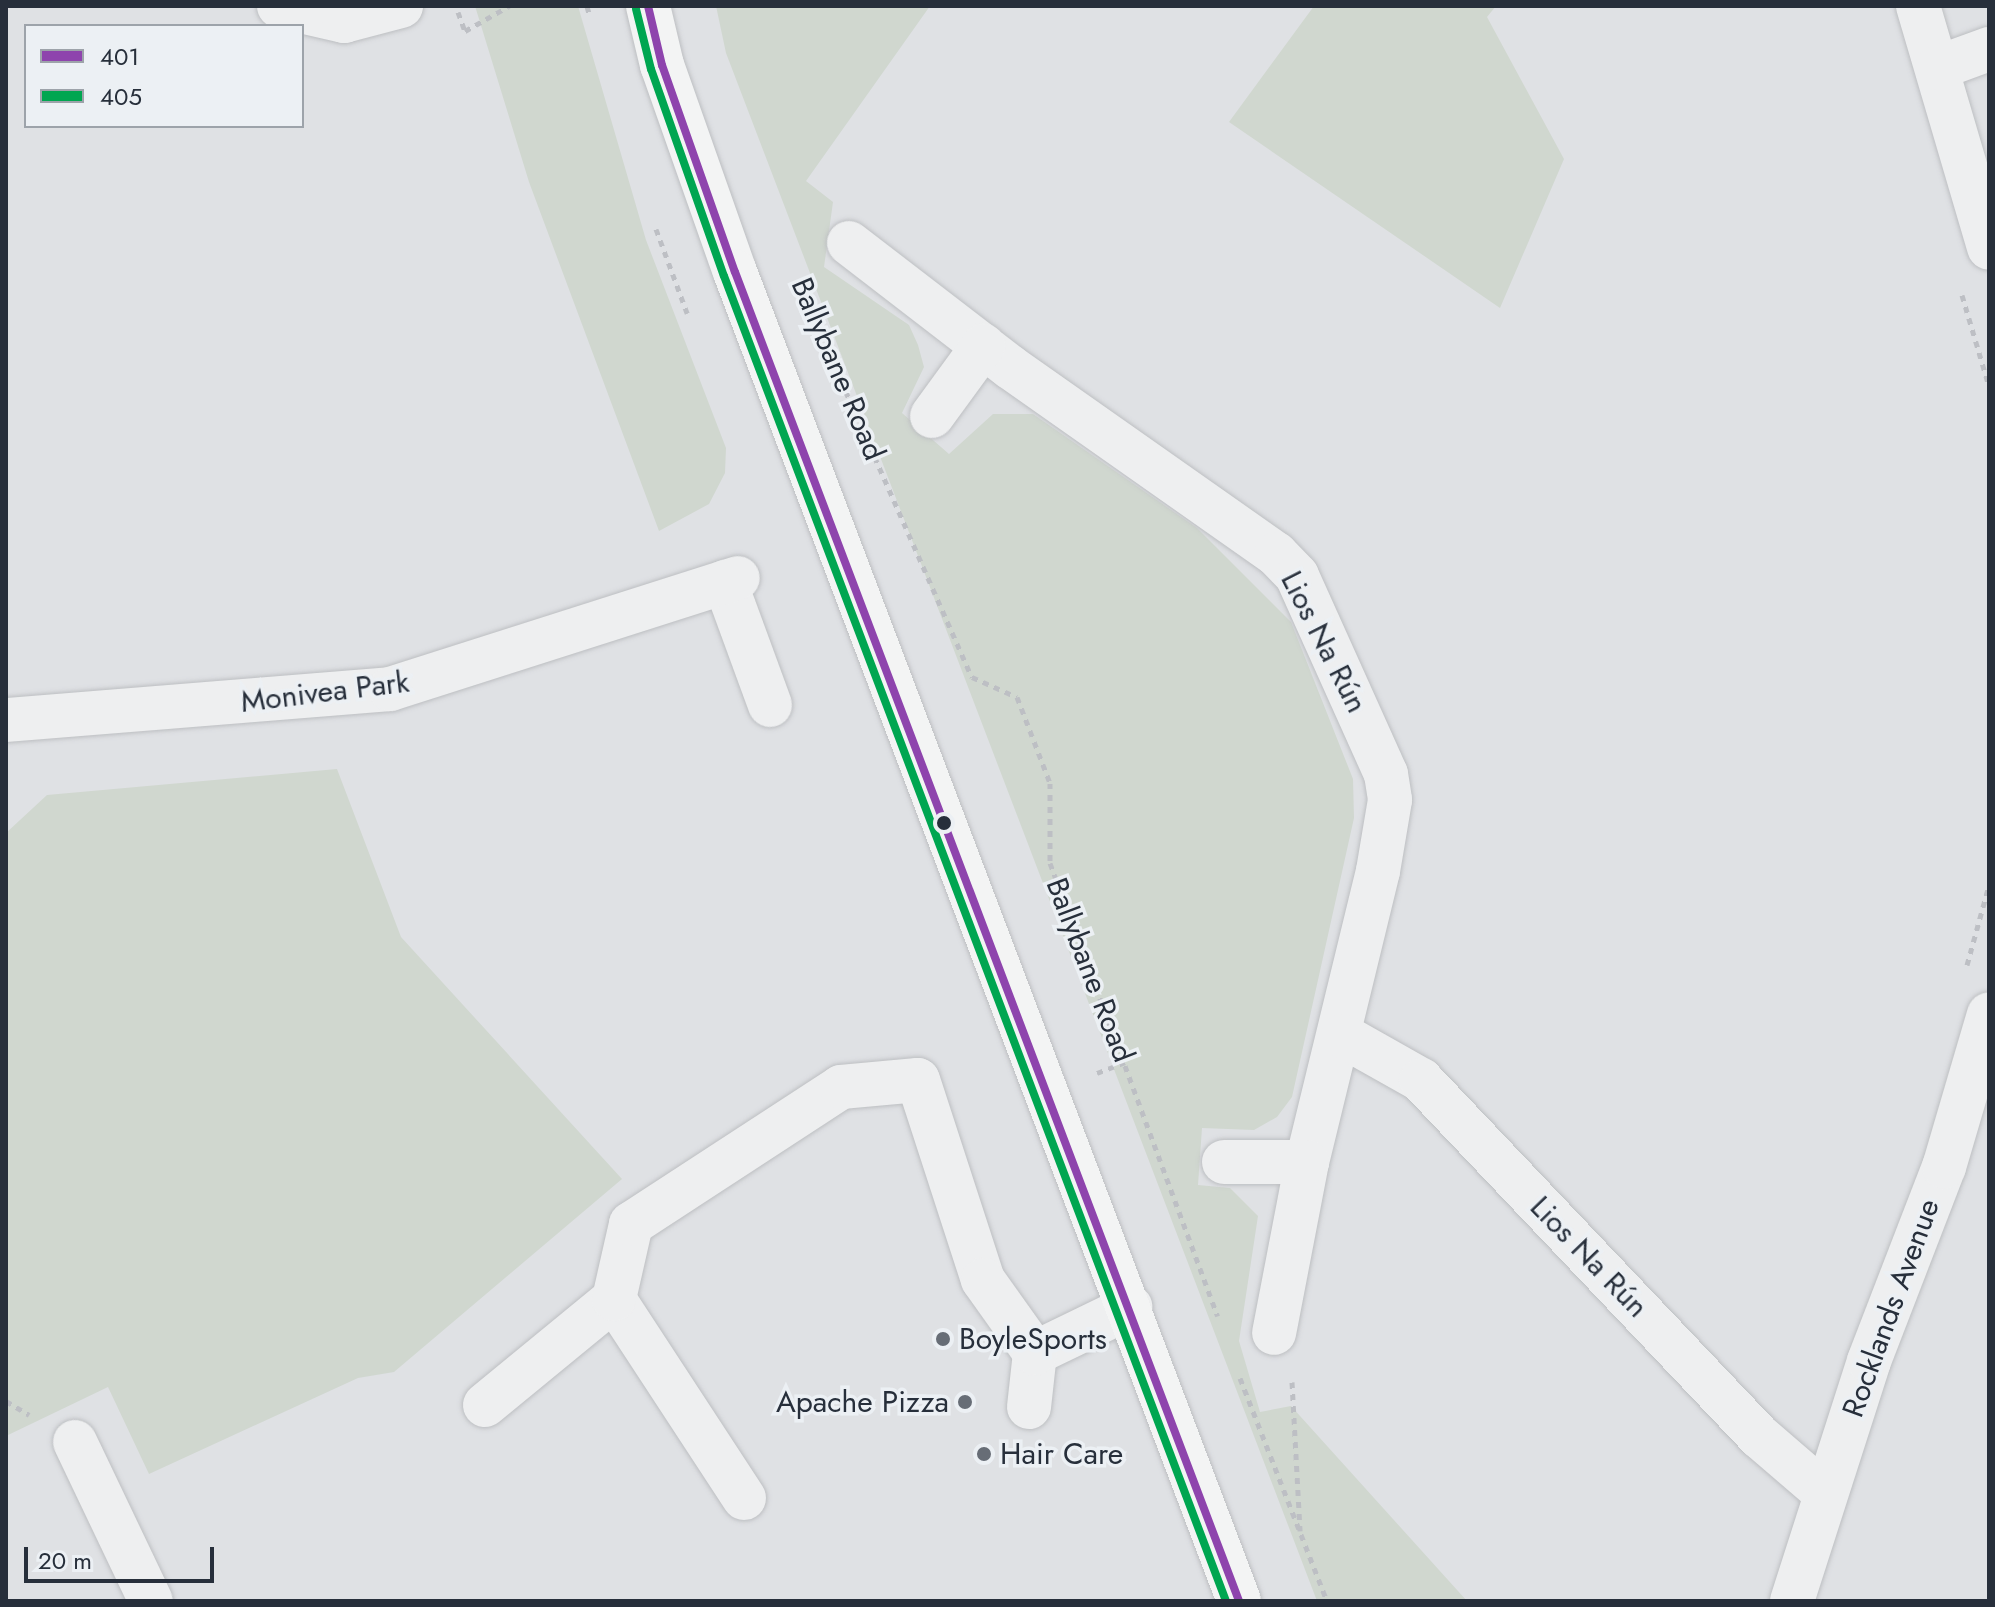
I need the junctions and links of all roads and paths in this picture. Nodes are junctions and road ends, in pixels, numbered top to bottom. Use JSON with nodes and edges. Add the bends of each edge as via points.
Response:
{"nodes":[{"id":1,"x":279,"y":6,"type":"edge"},
{"id":2,"x":401,"y":6,"type":"edge"},
{"id":3,"x":456,"y":6,"type":"edge"},
{"id":4,"x":509,"y":6,"type":"edge"},
{"id":5,"x":648,"y":6,"type":"edge"},
{"id":6,"x":1918,"y":6,"type":"edge"},
{"id":7,"x":1989,"y":49,"type":"edge"},
{"id":8,"x":1937,"y":68,"type":"junction"},
{"id":9,"x":849,"y":243,"type":"dead end"},
{"id":10,"x":1989,"y":248,"type":"edge"},
{"id":11,"x":983,"y":346,"type":"junction"},
{"id":12,"x":829,"y":353,"type":"dead end"},
{"id":13,"x":932,"y":416,"type":"dead end"},
{"id":14,"x":770,"y":705,"type":"dead end"},
{"id":15,"x":6,"y":720,"type":"edge"},
{"id":16,"x":1989,"y":1014,"type":"edge"},
{"id":17,"x":1343,"y":1036,"type":"junction"},
{"id":18,"x":1224,"y":1162,"type":"dead end"},
{"id":19,"x":1307,"y":1162,"type":"junction"},
{"id":20,"x":614,"y":1299,"type":"junction"},
{"id":21,"x":1130,"y":1307,"type":"junction"},
{"id":22,"x":1223,"y":1332,"type":"dead end"},
{"id":23,"x":1274,"y":1333,"type":"joint"},
{"id":24,"x":1035,"y":1353,"type":"junction"},
{"id":25,"x":1234,"y":1361,"type":"dead end"},
{"id":26,"x":485,"y":1405,"type":"dead end"},
{"id":27,"x":1029,"y":1407,"type":"dead end"},
{"id":28,"x":75,"y":1442,"type":"dead end"},
{"id":29,"x":1825,"y":1493,"type":"junction"},
{"id":30,"x":744,"y":1498,"type":"dead end"},
{"id":31,"x":1302,"y":1544,"type":"junction"},
{"id":32,"x":151,"y":1601,"type":"edge"},
{"id":33,"x":1239,"y":1601,"type":"edge"},
{"id":34,"x":1327,"y":1601,"type":"edge"},
{"id":35,"x":1792,"y":1601,"type":"edge"}],
"edges":[{"from":1,"to":2,"type":"street","via":[[344,21]]},
{"from":3,"to":4,"type":"path","via":[[465,31]]},
{"from":5,"to":21,"type":"main road","name":"Ballybane Road","via":[[735,272]]},
{"from":6,"to":8,"type":"street"},
{"from":7,"to":8,"type":"street"},
{"from":8,"to":10,"type":"street"},
{"from":9,"to":11,"type":"street","name":"Lios Na Rún"},
{"from":11,"to":13,"type":"street"},
{"from":11,"to":17,"type":"street","name":"Lios Na Rún","via":[[1251,532],[1297,576],[1390,786]]},
{"from":12,"to":22,"type":"path","name":"Ballybane Road","via":[[972,677],[1017,697],[1050,783],[1050,863]]},
{"from":14,"to":15,"type":"street","name":"Monivea Park","via":[[732,580],[390,689]]},
{"from":16,"to":29,"type":"street","name":"Rocklands Avenue","via":[[1944,1167]]},
{"from":17,"to":19,"type":"street","name":"Lios Na Rún"},
{"from":17,"to":29,"type":"street","name":"Lios Na Rún","via":[[1421,1080],[1760,1437]]},
{"from":18,"to":19,"type":"street"},
{"from":19,"to":23,"type":"street","name":"Lios Na Rún"},
{"from":20,"to":24,"type":"street","via":[[631,1224],[841,1087],[918,1080],[983,1280]]},
{"from":20,"to":26,"type":"street"},
{"from":20,"to":30,"type":"street"},
{"from":21,"to":24,"type":"street"},
{"from":21,"to":33,"type":"main road","name":"Ballybane Road"},
{"from":23,"to":31,"type":"path","via":[[1295,1390]]},
{"from":24,"to":27,"type":"street"},
{"from":25,"to":31,"type":"path"},
{"from":28,"to":32,"type":"street"},
{"from":29,"to":35,"type":"street","name":"Rocklands Avenue"},
{"from":31,"to":34,"type":"path"}]}
